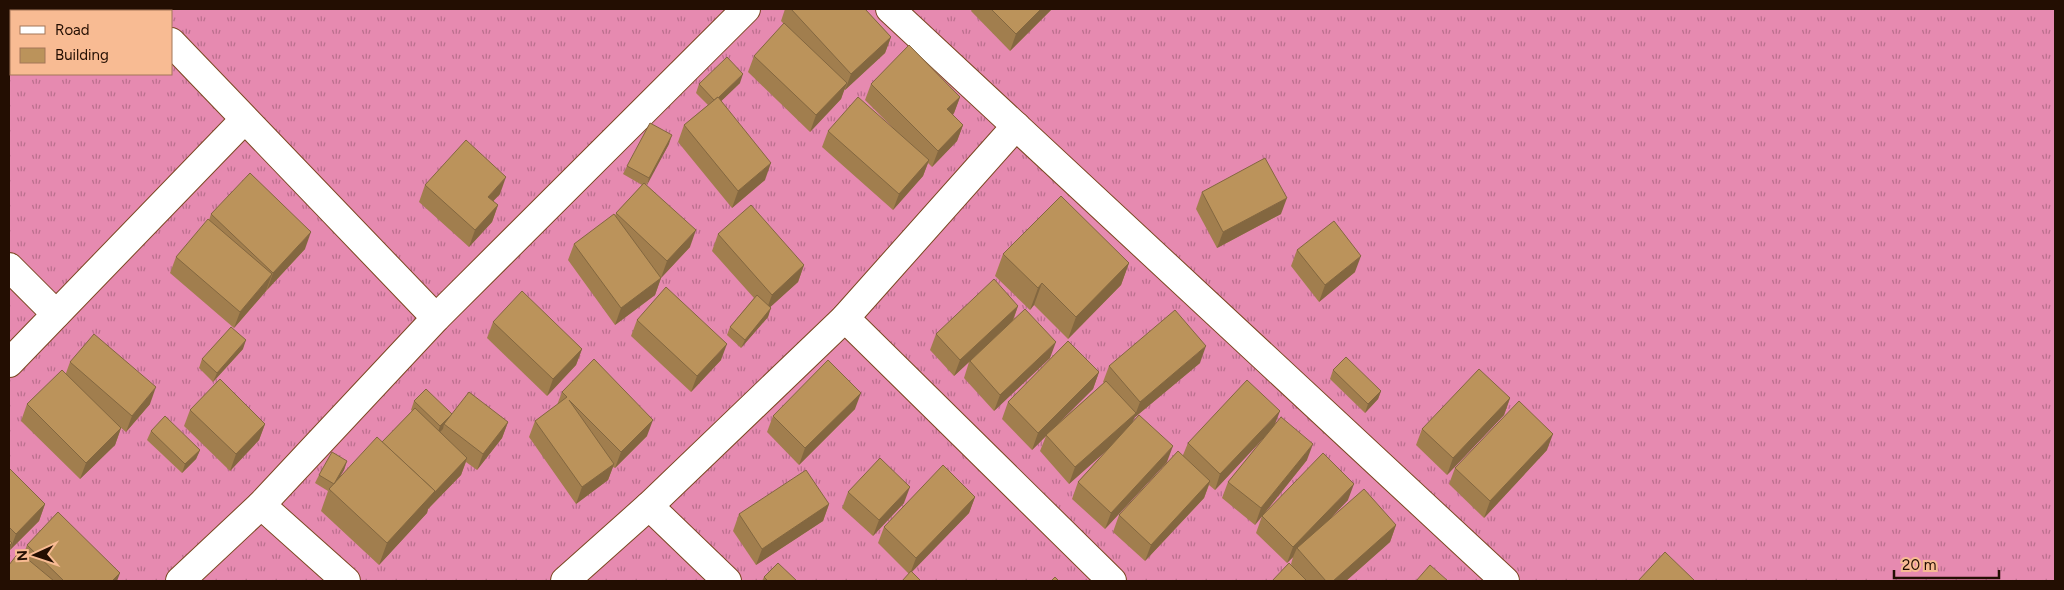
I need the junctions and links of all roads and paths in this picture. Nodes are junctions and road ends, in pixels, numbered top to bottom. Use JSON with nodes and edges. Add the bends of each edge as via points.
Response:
{"nodes":[{"id":1,"x":746,"y":9,"type":"edge"},
{"id":2,"x":890,"y":9,"type":"edge"},
{"id":3,"x":172,"y":43,"type":"edge"},
{"id":4,"x":244,"y":120,"type":"junction"},
{"id":5,"x":1016,"y":126,"type":"junction"},
{"id":6,"x":9,"y":267,"type":"edge"},
{"id":7,"x":56,"y":314,"type":"junction"},
{"id":8,"x":436,"y":318,"type":"junction"},
{"id":9,"x":845,"y":318,"type":"junction"},
{"id":10,"x":9,"y":363,"type":"edge"},
{"id":11,"x":261,"y":505,"type":"junction"},
{"id":12,"x":649,"y":506,"type":"junction"},
{"id":13,"x":180,"y":581,"type":"edge"},
{"id":14,"x":346,"y":581,"type":"edge"},
{"id":15,"x":565,"y":581,"type":"edge"},
{"id":16,"x":727,"y":581,"type":"edge"},
{"id":17,"x":1112,"y":581,"type":"edge"},
{"id":18,"x":1505,"y":581,"type":"edge"}],
"edges":[{"from":1,"to":8,"type":"street"},
{"from":2,"to":5,"type":"street"},
{"from":3,"to":4,"type":"street"},
{"from":4,"to":7,"type":"street"},
{"from":4,"to":8,"type":"street"},
{"from":5,"to":9,"type":"street"},
{"from":5,"to":18,"type":"street"},
{"from":6,"to":7,"type":"street"},
{"from":7,"to":10,"type":"street"},
{"from":8,"to":11,"type":"street"},
{"from":9,"to":12,"type":"street"},
{"from":9,"to":17,"type":"street"},
{"from":11,"to":13,"type":"street"},
{"from":11,"to":14,"type":"street"},
{"from":12,"to":15,"type":"street"},
{"from":12,"to":16,"type":"street"}]}
